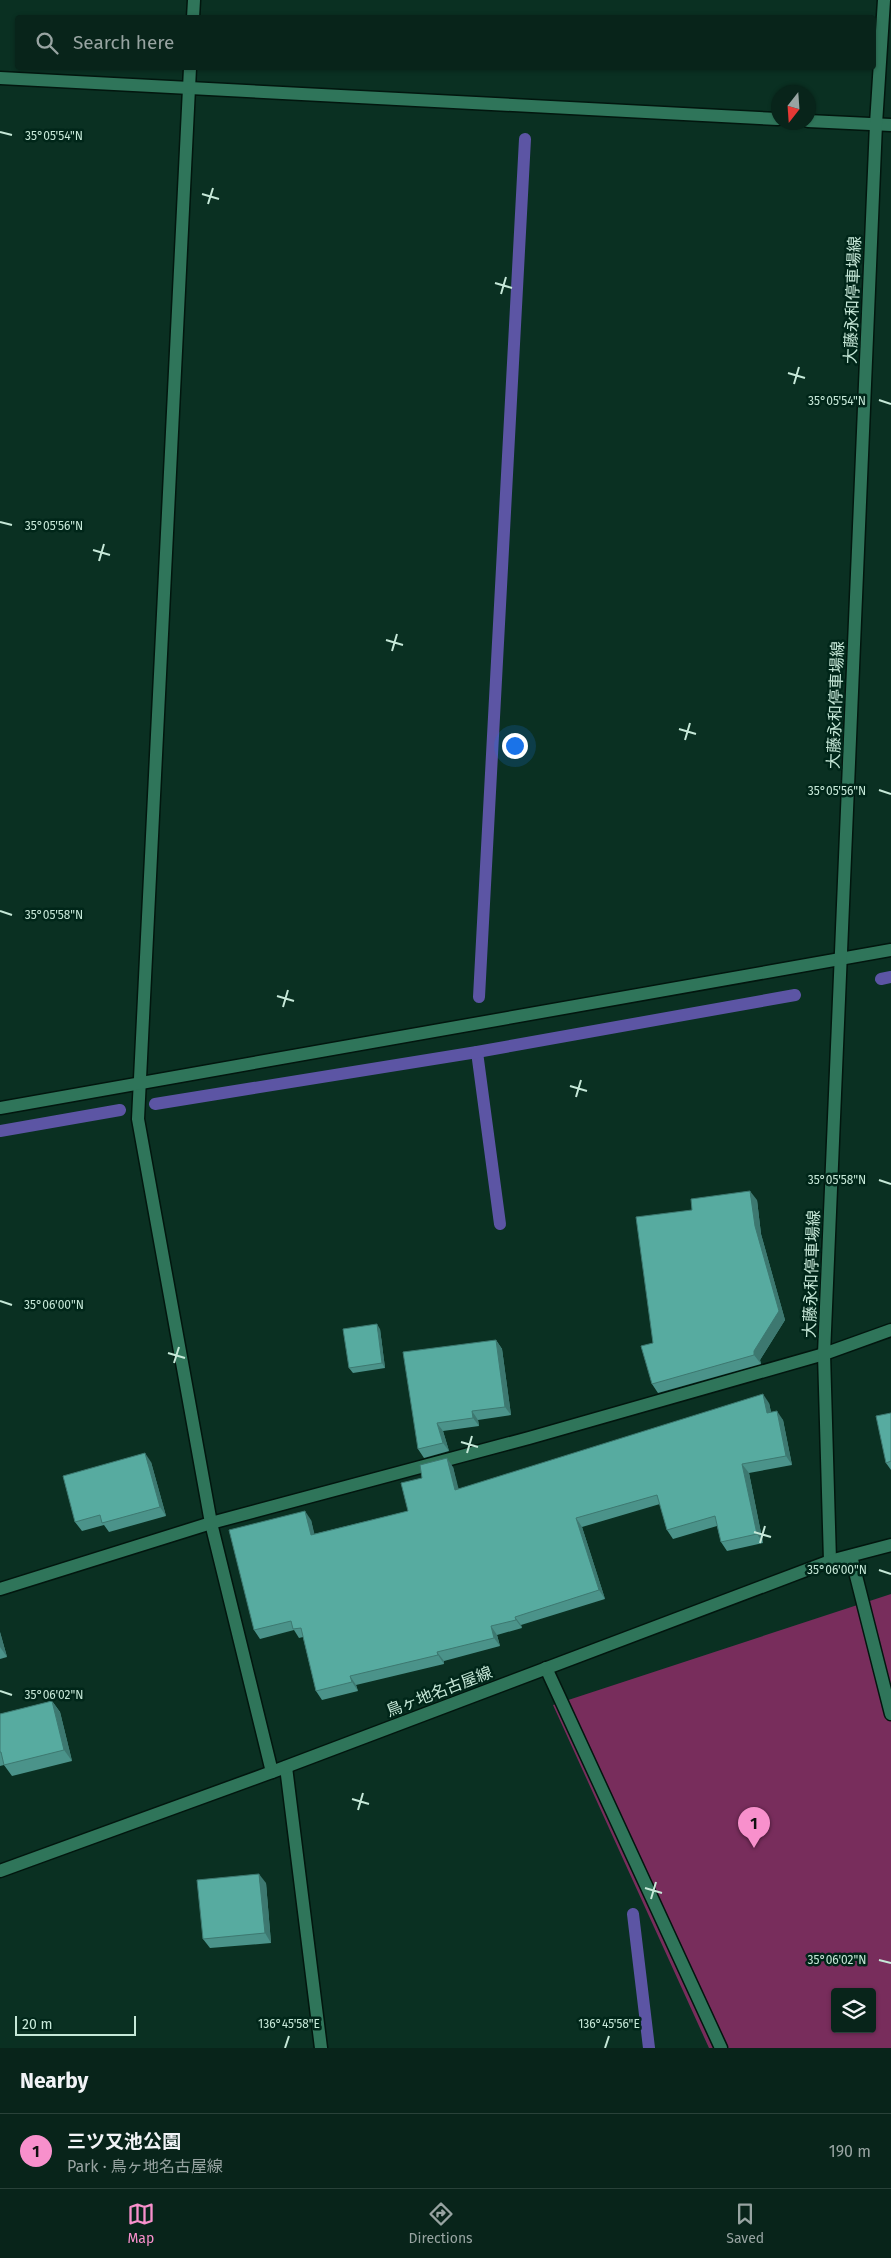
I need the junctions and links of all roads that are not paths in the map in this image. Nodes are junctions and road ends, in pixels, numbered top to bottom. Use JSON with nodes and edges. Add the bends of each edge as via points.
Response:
{"nodes":[{"id":1,"x":194,"y":0,"type":"edge"},
{"id":2,"x":884,"y":0,"type":"edge"},
{"id":3,"x":193,"y":15,"type":"edge"},
{"id":4,"x":190,"y":70,"type":"edge"},
{"id":5,"x":0,"y":78,"type":"edge"},
{"id":6,"x":189,"y":89,"type":"junction"},
{"id":7,"x":771,"y":119,"type":"edge"},
{"id":8,"x":816,"y":121,"type":"edge"},
{"id":9,"x":876,"y":124,"type":"junction"},
{"id":10,"x":891,"y":125,"type":"edge"},
{"id":11,"x":891,"y":950,"type":"edge"},
{"id":12,"x":840,"y":960,"type":"junction"},
{"id":13,"x":139,"y":1084,"type":"junction"},
{"id":14,"x":0,"y":1108,"type":"edge"},
{"id":15,"x":891,"y":1330,"type":"edge"},
{"id":16,"x":824,"y":1354,"type":"junction"},
{"id":17,"x":211,"y":1523,"type":"junction"},
{"id":18,"x":891,"y":1546,"type":"edge"},
{"id":19,"x":851,"y":1556,"type":"junction"},
{"id":20,"x":830,"y":1561,"type":"junction"},
{"id":21,"x":0,"y":1589,"type":"edge"},
{"id":22,"x":546,"y":1668,"type":"junction"},
{"id":23,"x":891,"y":1714,"type":"edge"},
{"id":24,"x":286,"y":1767,"type":"junction"},
{"id":25,"x":272,"y":1772,"type":"junction"},
{"id":26,"x":0,"y":1871,"type":"edge"},
{"id":27,"x":321,"y":2048,"type":"edge"},
{"id":28,"x":721,"y":2048,"type":"edge"}],
"edges":[{"from":1,"to":3,"type":"street"},
{"from":2,"to":9,"type":"street","name":"大藤永和停車場線"},
{"from":4,"to":6,"type":"street"},
{"from":5,"to":6,"type":"street"},
{"from":6,"to":7,"type":"street"},
{"from":6,"to":13,"type":"street"},
{"from":8,"to":9,"type":"street"},
{"from":9,"to":10,"type":"street"},
{"from":9,"to":12,"type":"street","name":"大藤永和停車場線"},
{"from":11,"to":12,"type":"street"},
{"from":12,"to":13,"type":"street"},
{"from":12,"to":16,"type":"street","name":"大藤永和停車場線"},
{"from":13,"to":14,"type":"street"},
{"from":13,"to":17,"type":"street","via":[[138,1119]]},
{"from":15,"to":16,"type":"street"},
{"from":16,"to":17,"type":"street","via":[[529,1438]]},
{"from":16,"to":20,"type":"street","name":"大藤永和停車場線"},
{"from":17,"to":21,"type":"street"},
{"from":17,"to":25,"type":"street"},
{"from":18,"to":19,"type":"street","name":"鳥ヶ地名古屋線"},
{"from":19,"to":20,"type":"street","name":"鳥ヶ地名古屋線"},
{"from":19,"to":23,"type":"street"},
{"from":20,"to":22,"type":"street","name":"鳥ヶ地名古屋線"},
{"from":22,"to":24,"type":"street","name":"鳥ヶ地名古屋線"},
{"from":22,"to":28,"type":"street"},
{"from":24,"to":25,"type":"street","name":"鳥ヶ地名古屋線"},
{"from":24,"to":27,"type":"street"},
{"from":25,"to":26,"type":"street","name":"鳥ヶ地名古屋線"}]}
